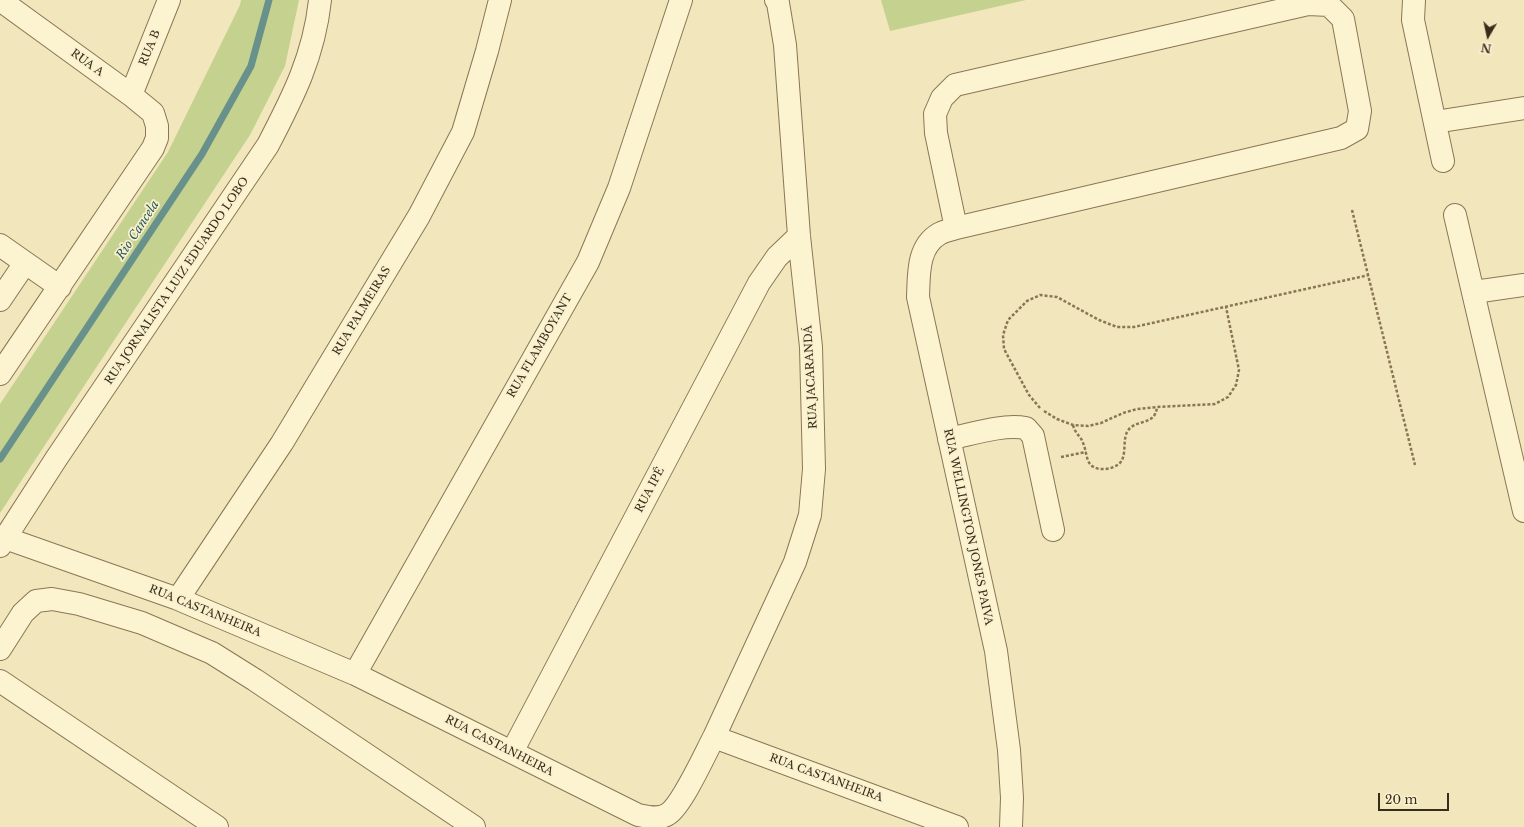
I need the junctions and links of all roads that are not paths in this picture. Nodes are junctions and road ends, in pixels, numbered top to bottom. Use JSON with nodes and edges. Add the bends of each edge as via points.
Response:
{"nodes":[{"id":1,"x":0,"y":0,"type":"edge"},
{"id":2,"x":169,"y":0,"type":"edge"},
{"id":3,"x":320,"y":0,"type":"edge"},
{"id":4,"x":500,"y":0,"type":"edge"},
{"id":5,"x":681,"y":0,"type":"edge"},
{"id":6,"x":776,"y":0,"type":"edge"},
{"id":7,"x":1414,"y":0,"type":"edge"},
{"id":8,"x":131,"y":95,"type":"junction"},
{"id":9,"x":1524,"y":108,"type":"edge"},
{"id":10,"x":1435,"y":122,"type":"junction"},
{"id":11,"x":1443,"y":161,"type":"dead end"},
{"id":12,"x":1455,"y":215,"type":"dead end"},
{"id":13,"x":947,"y":231,"type":"junction"},
{"id":14,"x":799,"y":236,"type":"junction"},
{"id":15,"x":0,"y":246,"type":"edge"},
{"id":16,"x":25,"y":263,"type":"junction"},
{"id":17,"x":1524,"y":285,"type":"edge"},
{"id":18,"x":60,"y":288,"type":"junction"},
{"id":19,"x":1474,"y":292,"type":"junction"},
{"id":20,"x":0,"y":300,"type":"edge"},
{"id":21,"x":0,"y":374,"type":"edge"},
{"id":22,"x":949,"y":439,"type":"junction"},
{"id":23,"x":1520,"y":471,"type":"edge"},
{"id":24,"x":1524,"y":511,"type":"edge"},
{"id":25,"x":1053,"y":530,"type":"dead end"},
{"id":26,"x":3,"y":542,"type":"edge"},
{"id":27,"x":178,"y":599,"type":"junction"},
{"id":28,"x":0,"y":649,"type":"edge"},
{"id":29,"x":355,"y":674,"type":"junction"},
{"id":30,"x":0,"y":681,"type":"edge"},
{"id":31,"x":714,"y":737,"type":"junction"},
{"id":32,"x":512,"y":752,"type":"junction"},
{"id":33,"x":216,"y":827,"type":"edge"},
{"id":34,"x":474,"y":827,"type":"edge"},
{"id":35,"x":957,"y":827,"type":"edge"},
{"id":36,"x":1011,"y":827,"type":"edge"}],
"edges":[{"from":1,"to":8,"type":"street","name":"RUA A"},
{"from":2,"to":8,"type":"street","name":"RUA B"},
{"from":3,"to":26,"type":"street","name":"RUA JORNALISTA LUIZ EDUARDO LOBO","via":[[308,60],[293,98],[268,145]]},
{"from":4,"to":27,"type":"street","name":"RUA PALMEIRAS","via":[[463,132],[419,216],[282,442]]},
{"from":5,"to":29,"type":"street","name":"RUA FLAMBOYANT","via":[[619,188],[588,262]]},
{"from":6,"to":14,"type":"street","name":"RUA JACARANDÁ","via":[[785,45]]},
{"from":7,"to":10,"type":"street","via":[[1413,20]]},
{"from":8,"to":18,"type":"street","name":"RUA A","via":[[153,113],[157,138],[153,148]]},
{"from":9,"to":10,"type":"street"},
{"from":10,"to":11,"type":"street"},
{"from":12,"to":19,"type":"street"},
{"from":13,"to":13,"type":"street","via":[[935,114],[942,98],[955,85],[1308,4],[1329,5],[1343,19],[1360,111],[1356,129],[1341,138]]},
{"from":13,"to":22,"type":"street","name":"RUA WELLINGTON JONES PAIVA","via":[[926,246],[919,268],[918,297]]},
{"from":14,"to":31,"type":"street","name":"RUA JACARANDÁ","via":[[811,347],[814,468],[810,515],[795,562]]},
{"from":14,"to":32,"type":"street","name":"RUA IPÊ","via":[[777,257],[759,283]]},
{"from":15,"to":16,"type":"street"},
{"from":16,"to":18,"type":"street"},
{"from":16,"to":20,"type":"street"},
{"from":17,"to":19,"type":"street"},
{"from":18,"to":21,"type":"street"},
{"from":19,"to":23,"type":"street"},
{"from":22,"to":25,"type":"street","via":[[1014,426],[1026,428],[1033,436]]},
{"from":22,"to":36,"type":"street","name":"RUA WELLINGTON JONES PAIVA","via":[[996,651],[1009,750]]},
{"from":23,"to":24,"type":"street"},
{"from":26,"to":27,"type":"street","name":"RUA CASTANHEIRA"},
{"from":27,"to":29,"type":"street","name":"RUA CASTANHEIRA"},
{"from":28,"to":34,"type":"street","via":[[23,613],[36,601],[52,599],[79,604],[142,623],[212,653]]},
{"from":29,"to":32,"type":"street","name":"RUA CASTANHEIRA"},
{"from":30,"to":33,"type":"street"},
{"from":31,"to":32,"type":"street","name":"RUA CASTANHEIRA","via":[[678,804],[668,815],[653,818],[638,815]]},
{"from":31,"to":35,"type":"street","name":"RUA CASTANHEIRA"}]}
